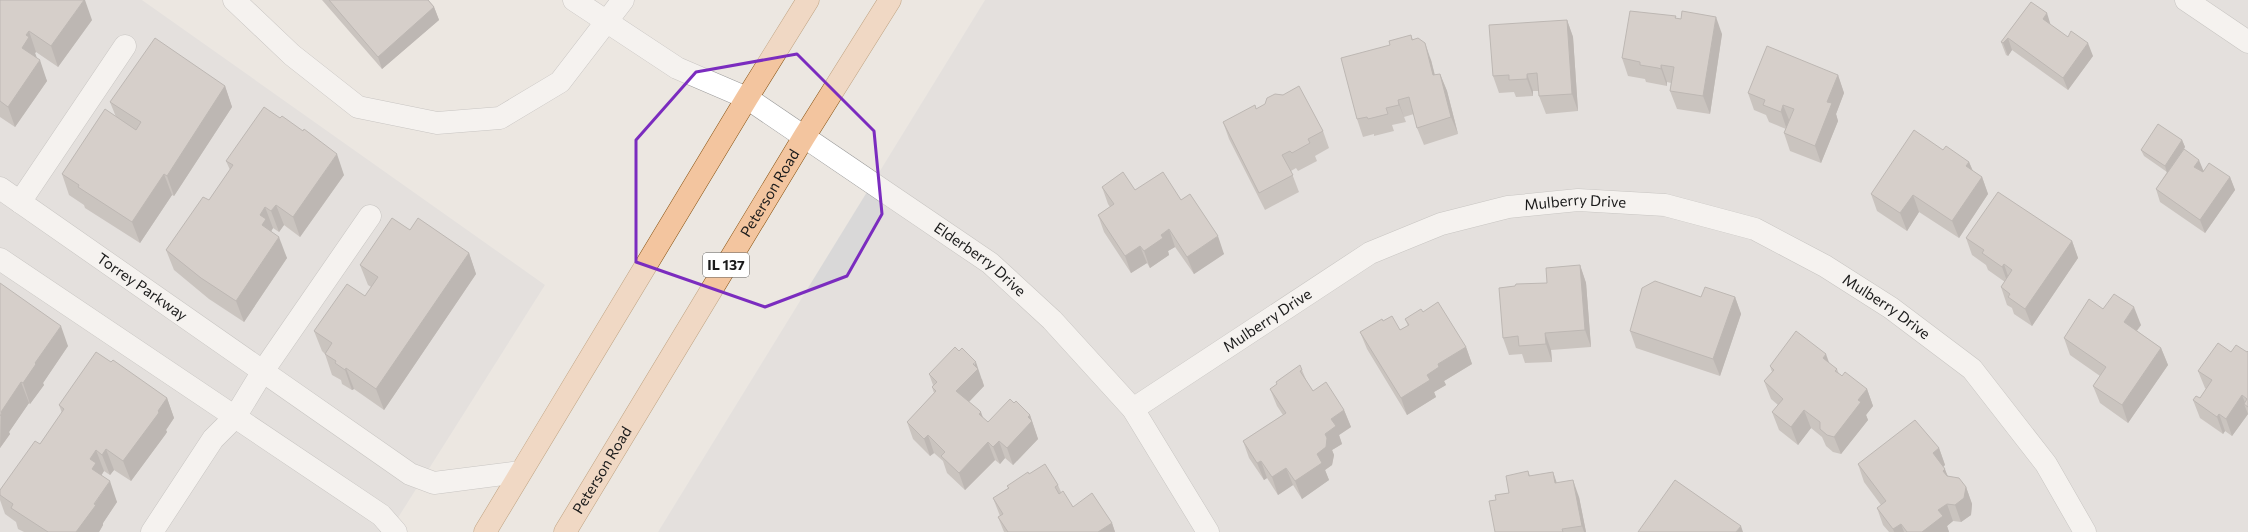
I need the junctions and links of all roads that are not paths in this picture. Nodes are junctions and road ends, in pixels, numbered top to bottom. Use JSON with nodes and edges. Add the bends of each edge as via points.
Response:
{"nodes":[{"id":1,"x":234,"y":0,"type":"edge"},
{"id":2,"x":574,"y":0,"type":"edge"},
{"id":3,"x":622,"y":0,"type":"edge"},
{"id":4,"x":808,"y":0,"type":"edge"},
{"id":5,"x":890,"y":0,"type":"edge"},
{"id":6,"x":2186,"y":0,"type":"edge"},
{"id":7,"x":608,"y":21,"type":"junction"},
{"id":8,"x":2248,"y":42,"type":"edge"},
{"id":9,"x":125,"y":46,"type":"dead end"},
{"id":10,"x":747,"y":98,"type":"junction"},
{"id":11,"x":804,"y":137,"type":"junction"},
{"id":12,"x":0,"y":188,"type":"edge"},
{"id":13,"x":20,"y":202,"type":"junction"},
{"id":14,"x":370,"y":216,"type":"dead end"},
{"id":15,"x":0,"y":259,"type":"edge"},
{"id":16,"x":263,"y":371,"type":"junction"},
{"id":17,"x":1133,"y":409,"type":"junction"},
{"id":18,"x":235,"y":417,"type":"junction"},
{"id":19,"x":520,"y":472,"type":"junction"},
{"id":20,"x":152,"y":532,"type":"edge"},
{"id":21,"x":396,"y":532,"type":"edge"},
{"id":22,"x":485,"y":532,"type":"edge"},
{"id":23,"x":564,"y":532,"type":"edge"},
{"id":24,"x":1208,"y":532,"type":"edge"},
{"id":25,"x":2084,"y":532,"type":"edge"}],
"edges":[{"from":1,"to":7,"type":"street","via":[[292,55],[358,107],[437,123],[500,118],[560,82]]},
{"from":2,"to":7,"type":"street","name":"Elderberry Drive"},
{"from":3,"to":7,"type":"street"},
{"from":4,"to":10,"type":"main road"},
{"from":5,"to":11,"type":"main road","name":"Peterson Road","number":"IL 137"},
{"from":6,"to":8,"type":"street"},
{"from":7,"to":10,"type":"street","name":"Elderberry Drive","via":[[677,68]]},
{"from":9,"to":13,"type":"street"},
{"from":10,"to":11,"type":"street","name":"Elderberry Drive"},
{"from":10,"to":19,"type":"main road"},
{"from":11,"to":17,"type":"street","name":"Elderberry Drive","via":[[990,262],[1052,320]]},
{"from":11,"to":23,"type":"main road","name":"Peterson Road","number":"IL 137"},
{"from":12,"to":13,"type":"street","name":"Torrey Parkway"},
{"from":13,"to":16,"type":"street","name":"Torrey Parkway"},
{"from":14,"to":16,"type":"street"},
{"from":15,"to":18,"type":"street"},
{"from":16,"to":18,"type":"street"},
{"from":16,"to":19,"type":"street","name":"Torrey Parkway","via":[[416,476],[434,483]]},
{"from":17,"to":24,"type":"street"},
{"from":17,"to":25,"type":"street","name":"Mulberry Drive","via":[[1370,253],[1441,224],[1508,207],[1578,200],[1665,205],[1755,229],[1825,266],[1891,308],[1972,369],[2046,464]]},
{"from":18,"to":20,"type":"street","via":[[213,440]]},
{"from":18,"to":21,"type":"street","via":[[381,514]]},
{"from":19,"to":22,"type":"main road"}]}
